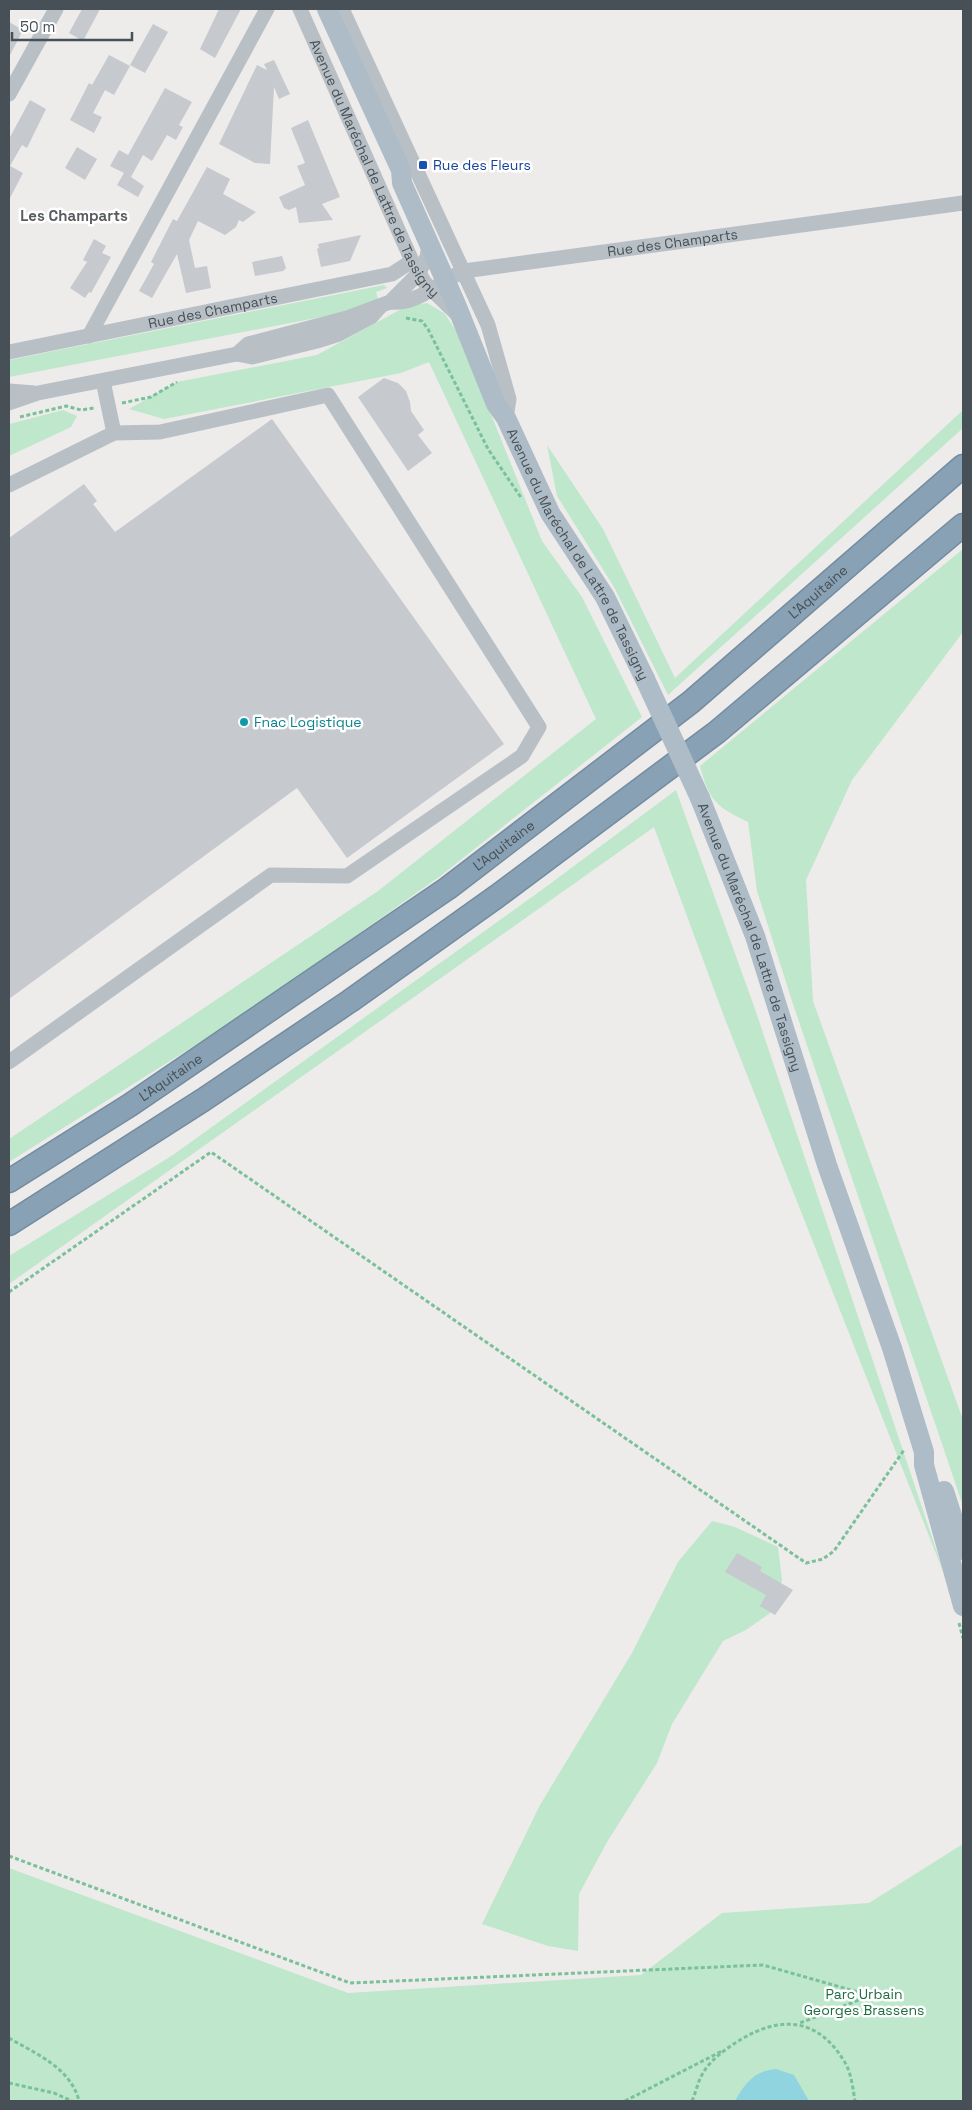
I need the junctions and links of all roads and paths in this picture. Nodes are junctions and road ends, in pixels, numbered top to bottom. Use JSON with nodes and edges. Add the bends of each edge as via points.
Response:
{"nodes":[{"id":1,"x":56,"y":9,"type":"edge"},
{"id":2,"x":267,"y":9,"type":"edge"},
{"id":3,"x":300,"y":9,"type":"edge"},
{"id":4,"x":327,"y":9,"type":"edge"},
{"id":5,"x":342,"y":9,"type":"edge"},
{"id":6,"x":9,"y":94,"type":"edge"},
{"id":7,"x":401,"y":170,"type":"junction"},
{"id":8,"x":963,"y":203,"type":"edge"},
{"id":9,"x":429,"y":244,"type":"junction"},
{"id":10,"x":415,"y":268,"type":"junction"},
{"id":11,"x":449,"y":280,"type":"junction"},
{"id":12,"x":385,"y":305,"type":"junction"},
{"id":13,"x":89,"y":336,"type":"junction"},
{"id":14,"x":9,"y":352,"type":"edge"},
{"id":15,"x":103,"y":381,"type":"junction"},
{"id":16,"x":9,"y":391,"type":"edge"},
{"id":17,"x":38,"y":393,"type":"junction"},
{"id":18,"x":9,"y":403,"type":"edge"},
{"id":19,"x":506,"y":418,"type":"junction"},
{"id":20,"x":114,"y":433,"type":"junction"},
{"id":21,"x":963,"y":466,"type":"edge"},
{"id":22,"x":9,"y":485,"type":"edge"},
{"id":23,"x":963,"y":525,"type":"edge"},
{"id":24,"x":9,"y":1062,"type":"edge"},
{"id":25,"x":9,"y":1181,"type":"edge"},
{"id":26,"x":9,"y":1224,"type":"edge"},
{"id":27,"x":9,"y":1292,"type":"edge"},
{"id":28,"x":922,"y":1445,"type":"junction"},
{"id":29,"x":963,"y":1550,"type":"edge"},
{"id":30,"x":963,"y":1606,"type":"edge"},
{"id":31,"x":9,"y":1856,"type":"edge"},
{"id":32,"x":800,"y":2023,"type":"junction"},
{"id":33,"x":9,"y":2038,"type":"edge"},
{"id":34,"x":724,"y":2050,"type":"junction"},
{"id":35,"x":9,"y":2083,"type":"edge"},
{"id":36,"x":72,"y":2101,"type":"edge"},
{"id":37,"x":79,"y":2101,"type":"edge"},
{"id":38,"x":625,"y":2101,"type":"edge"},
{"id":39,"x":692,"y":2101,"type":"edge"},
{"id":40,"x":855,"y":2101,"type":"edge"}],
"edges":[{"from":1,"to":6,"type":"street"},
{"from":2,"to":13,"type":"street"},
{"from":3,"to":10,"type":"street","name":"Avenue du Maréchal de Lattre de Tassigny"},
{"from":4,"to":7,"type":"main road","name":"Avenue du Maréchal de Lattre de Tassigny"},
{"from":5,"to":11,"type":"street"},
{"from":7,"to":9,"type":"main road","name":"Avenue du Maréchal de Lattre de Tassigny","via":[[402,183]]},
{"from":7,"to":11,"type":"main road","name":"Avenue du Maréchal de Lattre de Tassigny","via":[[410,180]]},
{"from":8,"to":11,"type":"street","name":"Rue des Champarts"},
{"from":9,"to":10,"type":"street","name":"Rue des Champarts","via":[[427,257]]},
{"from":9,"to":11,"type":"main road","name":"Avenue du Maréchal de Lattre de Tassigny"},
{"from":10,"to":11,"type":"street","name":"Avenue du Maréchal de Lattre de Tassigny"},
{"from":10,"to":12,"type":"street","name":"Rue des Champarts"},
{"from":10,"to":13,"type":"street","name":"Rue des Champarts"},
{"from":11,"to":12,"type":"street","name":"Rue des Champarts","via":[[397,303]]},
{"from":11,"to":19,"type":"main road","name":"Avenue du Maréchal de Lattre de Tassigny","via":[[496,404]]},
{"from":11,"to":19,"type":"main road","name":"Avenue du Maréchal de Lattre de Tassigny","via":[[505,399]]},
{"from":12,"to":15,"type":"street","name":"Rue des Champarts","via":[[372,317],[317,341],[252,357],[237,354]]},
{"from":13,"to":14,"type":"street","name":"Rue des Champarts"},
{"from":15,"to":17,"type":"street","name":"Rue des Champarts"},
{"from":15,"to":20,"type":"street"},
{"from":16,"to":17,"type":"street","name":"Rue des Champarts"},
{"from":17,"to":18,"type":"street","name":"Rue des Champarts"},
{"from":19,"to":28,"type":"main road","name":"Avenue du Maréchal de Lattre de Tassigny","bridge":true,"via":[[545,504],[605,597],[700,798],[755,936],[827,1165],[892,1348]]},
{"from":20,"to":22,"type":"street"},
{"from":20,"to":24,"type":"street","via":[[160,432],[328,395],[538,727],[522,756],[347,876],[270,875]]},
{"from":21,"to":25,"type":"highway","name":"L'Aquitaine","via":[[690,702],[448,888],[138,1099]]},
{"from":23,"to":26,"type":"highway","via":[[717,732],[496,897],[236,1078]]},
{"from":27,"to":28,"type":"path","via":[[212,1152],[806,1563],[823,1559],[834,1551],[907,1445]]},
{"from":28,"to":29,"type":"main road","name":"Avenue du Maréchal de Lattre de Tassigny","via":[[935,1464]]},
{"from":28,"to":30,"type":"main road","name":"Avenue du Maréchal de Lattre de Tassigny","via":[[924,1465]]},
{"from":31,"to":32,"type":"path","via":[[350,1984],[763,1965],[858,1992],[864,1998]]},
{"from":32,"to":34,"type":"path","via":[[775,2025],[753,2032]]},
{"from":32,"to":40,"type":"path","via":[[827,2039],[845,2062]]},
{"from":33,"to":37,"type":"path","via":[[62,2070],[76,2089]]},
{"from":34,"to":38,"type":"path"},
{"from":34,"to":39,"type":"path","via":[[704,2072]]},
{"from":35,"to":36,"type":"path","via":[[54,2093]]}]}
